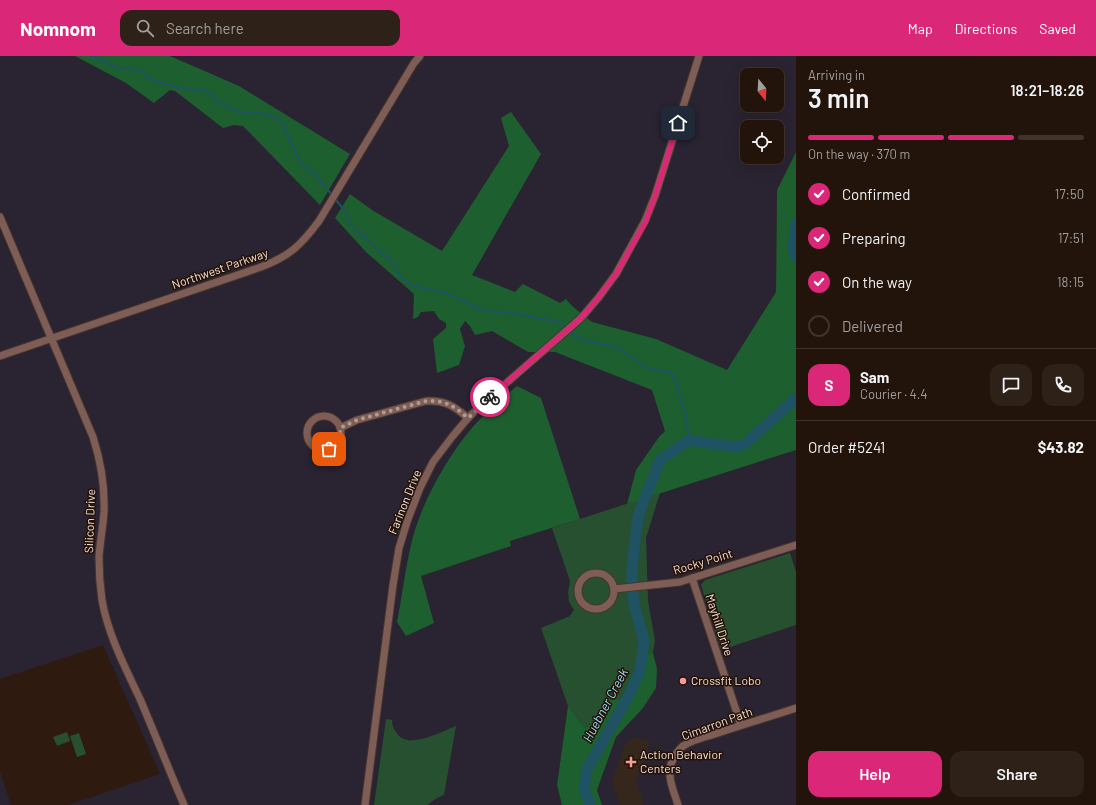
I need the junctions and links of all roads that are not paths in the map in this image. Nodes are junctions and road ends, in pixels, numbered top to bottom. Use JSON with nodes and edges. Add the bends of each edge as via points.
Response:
{"nodes":[{"id":1,"x":420,"y":56,"type":"edge"},
{"id":2,"x":699,"y":56,"type":"edge"},
{"id":3,"x":0,"y":217,"type":"edge"},
{"id":4,"x":51,"y":338,"type":"junction"},
{"id":5,"x":0,"y":356,"type":"edge"},
{"id":6,"x":468,"y":418,"type":"junction"},
{"id":7,"x":340,"y":428,"type":"junction"},
{"id":8,"x":796,"y":545,"type":"edge"},
{"id":9,"x":692,"y":578,"type":"junction"},
{"id":10,"x":614,"y":589,"type":"junction"},
{"id":11,"x":796,"y":708,"type":"edge"},
{"id":12,"x":741,"y":725,"type":"junction"},
{"id":13,"x":184,"y":805,"type":"edge"},
{"id":14,"x":365,"y":805,"type":"edge"},
{"id":15,"x":678,"y":805,"type":"edge"}],
"edges":[{"from":1,"to":4,"type":"street","name":"Northwest Parkway","via":[[319,221],[298,246],[276,262]]},
{"from":2,"to":6,"type":"street","name":"Farinon Drive","via":[[646,221],[616,274],[581,318]]},
{"from":3,"to":4,"type":"street","name":"Silicon Drive"},
{"from":4,"to":5,"type":"street","name":"Northwest Parkway"},
{"from":4,"to":13,"type":"street","name":"Silicon Drive","via":[[92,434],[99,458],[104,492],[100,579],[107,620]]},
{"from":6,"to":7,"type":"street","via":[[455,408],[435,400],[357,420]]},
{"from":6,"to":14,"type":"street","name":"Farinon Drive","via":[[434,462],[420,488],[399,548],[392,585]]},
{"from":7,"to":7,"type":"street","via":[[332,418],[319,417],[309,425],[308,438],[316,448],[329,449],[339,441]]},
{"from":8,"to":9,"type":"street","name":"Rocky Point"},
{"from":9,"to":10,"type":"street","name":"Rocky Point","via":[[668,584]]},
{"from":9,"to":12,"type":"street","name":"Mayhill Drive"},
{"from":10,"to":10,"type":"street","via":[[607,577],[594,573],[581,580],[577,594],[584,606],[598,610],[610,603]]},
{"from":11,"to":12,"type":"street","name":"Cimarron Path"},
{"from":12,"to":15,"type":"street","name":"Cimarron Path","via":[[693,741],[676,754],[670,770]]}]}
